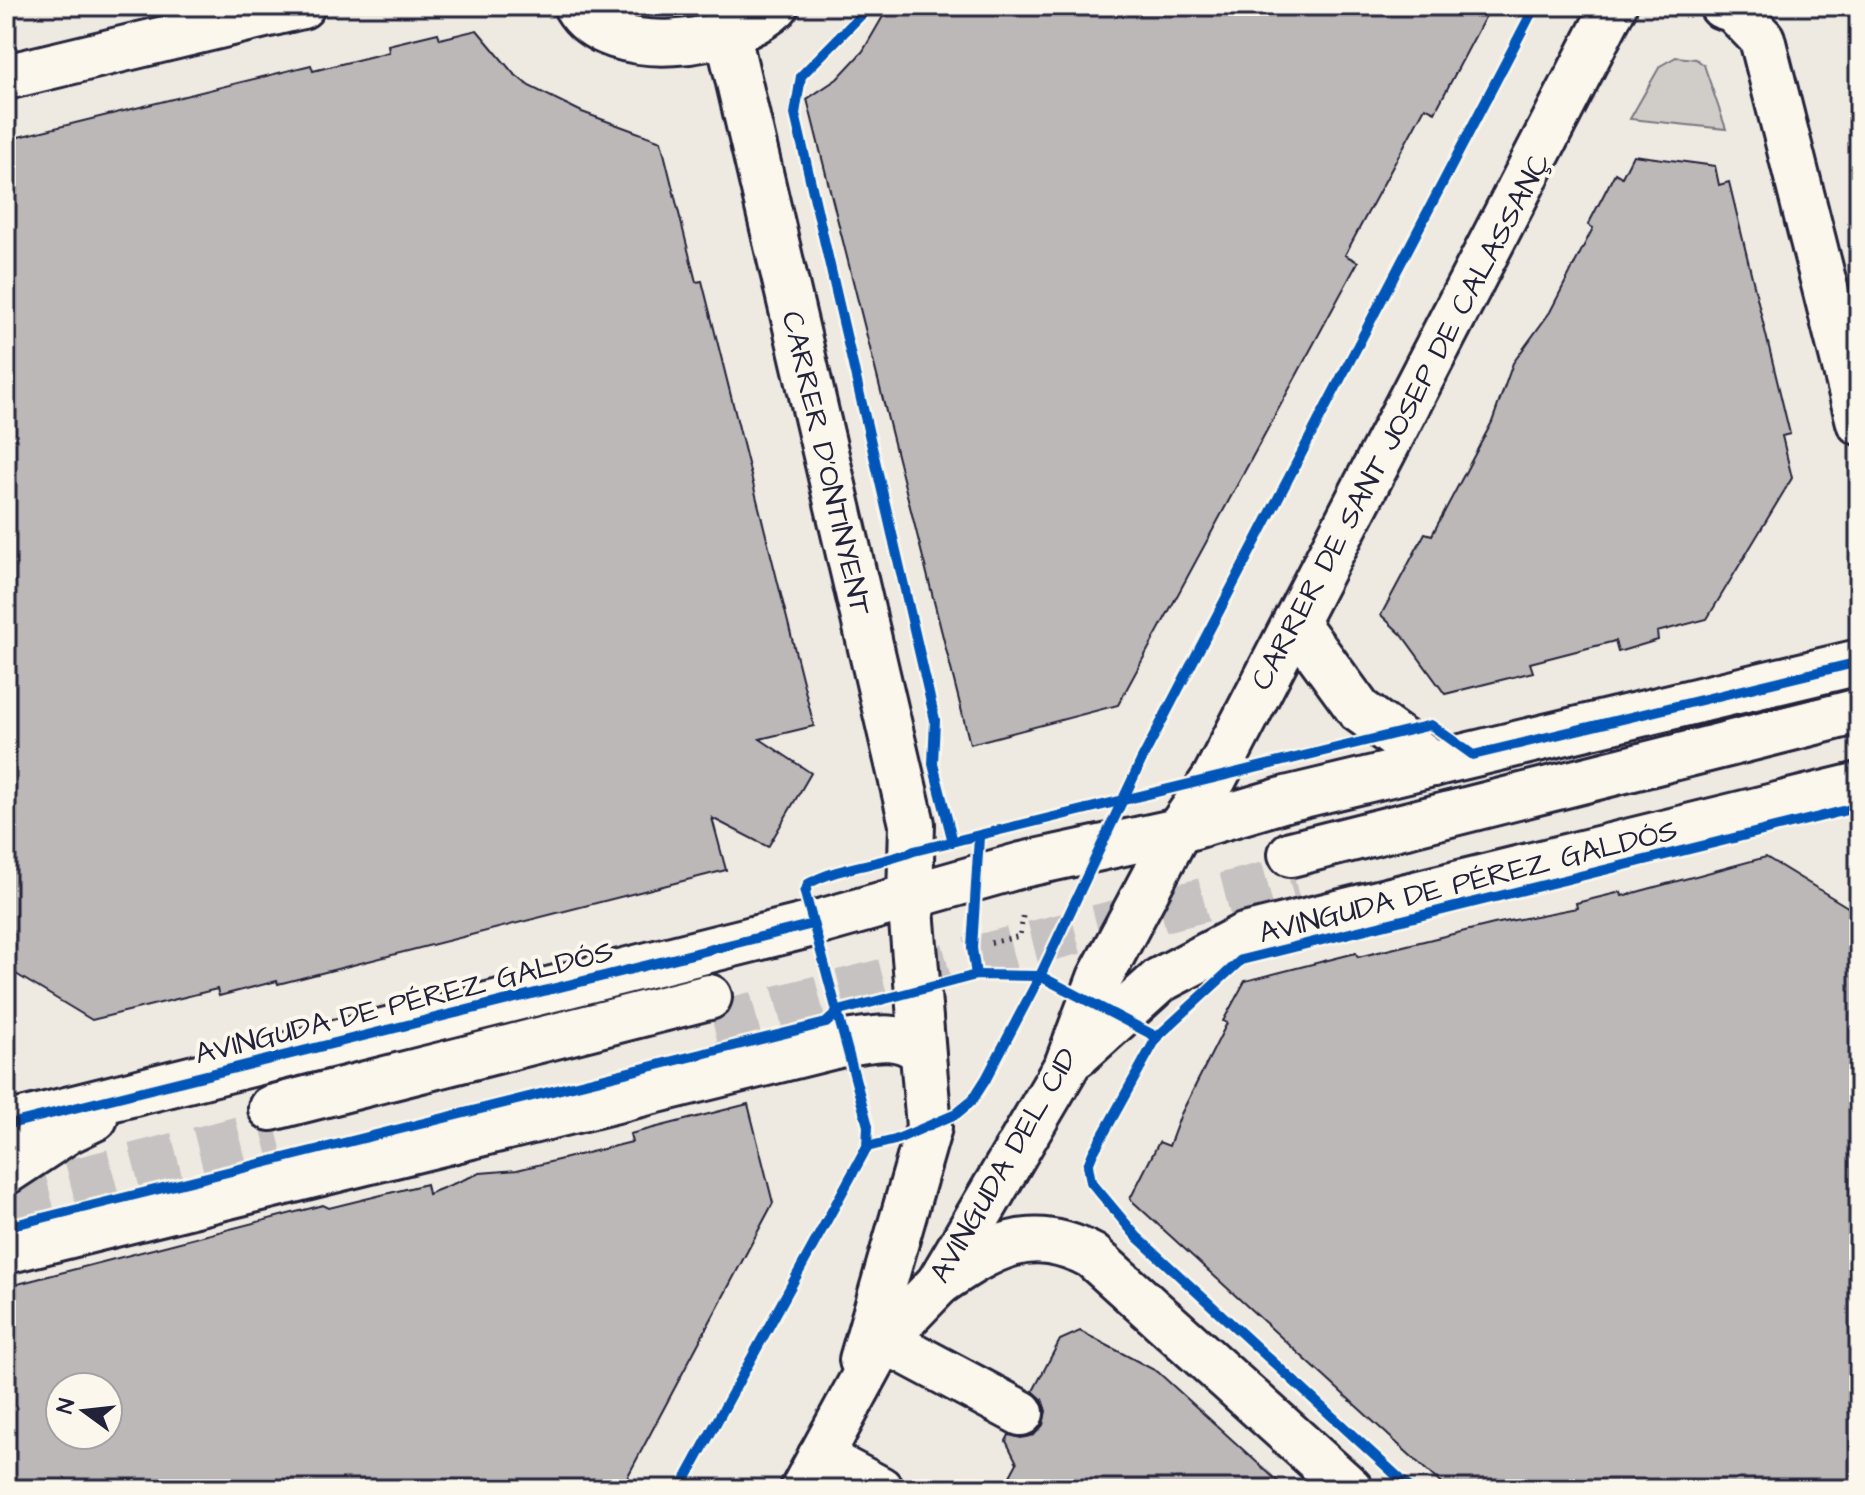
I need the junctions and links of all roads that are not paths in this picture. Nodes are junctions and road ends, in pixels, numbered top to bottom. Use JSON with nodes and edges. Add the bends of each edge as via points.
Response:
{"nodes":[{"id":1,"x":302,"y":6,"type":"edge"},
{"id":2,"x":576,"y":6,"type":"edge"},
{"id":3,"x":776,"y":6,"type":"edge"},
{"id":4,"x":1639,"y":6,"type":"edge"},
{"id":5,"x":1722,"y":6,"type":"edge"},
{"id":6,"x":1606,"y":24,"type":"edge"},
{"id":7,"x":727,"y":31,"type":"junction"},
{"id":8,"x":6,"y":77,"type":"edge"},
{"id":9,"x":1859,"y":422,"type":"edge"},
{"id":10,"x":1295,"y":622,"type":"junction"},
{"id":11,"x":1859,"y":662,"type":"edge"},
{"id":12,"x":1859,"y":711,"type":"edge"},
{"id":13,"x":1859,"y":736,"type":"edge"},
{"id":14,"x":1434,"y":764,"type":"junction"},
{"id":15,"x":1859,"y":785,"type":"edge"},
{"id":16,"x":1178,"y":831,"type":"junction"},
{"id":17,"x":910,"y":897,"type":"junction"},
{"id":18,"x":711,"y":1011,"type":"tunnel mouth"},
{"id":19,"x":920,"y":1050,"type":"junction"},
{"id":20,"x":1067,"y":1065,"type":"junction"},
{"id":21,"x":151,"y":1091,"type":"junction"},
{"id":22,"x":274,"y":1118,"type":"tunnel mouth"},
{"id":23,"x":6,"y":1125,"type":"edge"},
{"id":24,"x":6,"y":1172,"type":"edge"},
{"id":25,"x":6,"y":1251,"type":"edge"},
{"id":26,"x":939,"y":1283,"type":"junction"},
{"id":27,"x":884,"y":1340,"type":"junction"},
{"id":28,"x":850,"y":1401,"type":"junction"},
{"id":29,"x":1021,"y":1413,"type":"dead end"},
{"id":30,"x":811,"y":1473,"type":"edge"},
{"id":31,"x":880,"y":1489,"type":"edge"},
{"id":32,"x":1350,"y":1489,"type":"edge"}],
"edges":[{"from":1,"to":8,"type":"main road"},
{"from":2,"to":7,"type":"main road","via":[[611,35],[665,45]]},
{"from":3,"to":7,"type":"main road","via":[[765,17]]},
{"from":4,"to":6,"type":"main road","name":"CARRER DE SANT JOSEP DE CALASSANÇ"},
{"from":5,"to":9,"type":"main road","via":[[1734,10],[1762,39]]},
{"from":6,"to":10,"type":"main road","name":"CARRER DE SANT JOSEP DE CALASSANÇ"},
{"from":7,"to":17,"type":"main road","name":"CARRER D'ONTINYENT","via":[[912,824]]},
{"from":10,"to":14,"type":"main road","via":[[1359,710]]},
{"from":10,"to":16,"type":"main road","name":"CARRER DE SANT JOSEP DE CALASSANÇ","via":[[1214,779]]},
{"from":11,"to":14,"type":"main road","name":"AVINGUDA DE PÉREZ GALDÓS"},
{"from":12,"to":13,"type":"main road","name":"AVINGUDA DE PÉREZ GALDÓS","via":[[1292,865]]},
{"from":14,"to":16,"type":"main road","name":"AVINGUDA DE PÉREZ GALDÓS"},
{"from":15,"to":20,"type":"main road","name":"AVINGUDA DE PÉREZ GALDÓS","via":[[1244,936],[1160,980]]},
{"from":16,"to":17,"type":"main road","name":"AVINGUDA DE PÉREZ GALDÓS","via":[[1022,865]]},
{"from":16,"to":20,"type":"main road","name":"AVINGUDA DEL CID","via":[[1100,978]]},
{"from":17,"to":19,"type":"main road","name":"AVINGUDA DEL CID"},
{"from":17,"to":21,"type":"main road","name":"AVINGUDA DE PÉREZ GALDÓS"},
{"from":18,"to":22,"type":"main road"},
{"from":19,"to":25,"type":"main road","via":[[887,1037],[847,1043]]},
{"from":19,"to":28,"type":"main road","name":"AVINGUDA DEL CID","via":[[929,1127]]},
{"from":20,"to":26,"type":"main road","name":"AVINGUDA DEL CID"},
{"from":21,"to":23,"type":"main road","name":"AVINGUDA DE PÉREZ GALDÓS"},
{"from":21,"to":24,"type":"main road","name":"AVINGUDA DE PÉREZ GALDÓS","via":[[68,1131]]},
{"from":26,"to":27,"type":"main road","name":"AVINGUDA DEL CID"},
{"from":26,"to":32,"type":"main road","via":[[980,1255],[1012,1243],[1067,1242],[1092,1256]]},
{"from":27,"to":28,"type":"main road","name":"AVINGUDA DEL CID"},
{"from":27,"to":29,"type":"main road"},
{"from":28,"to":30,"type":"main road","name":"AVINGUDA DEL CID"},
{"from":30,"to":31,"type":"main road"}]}
